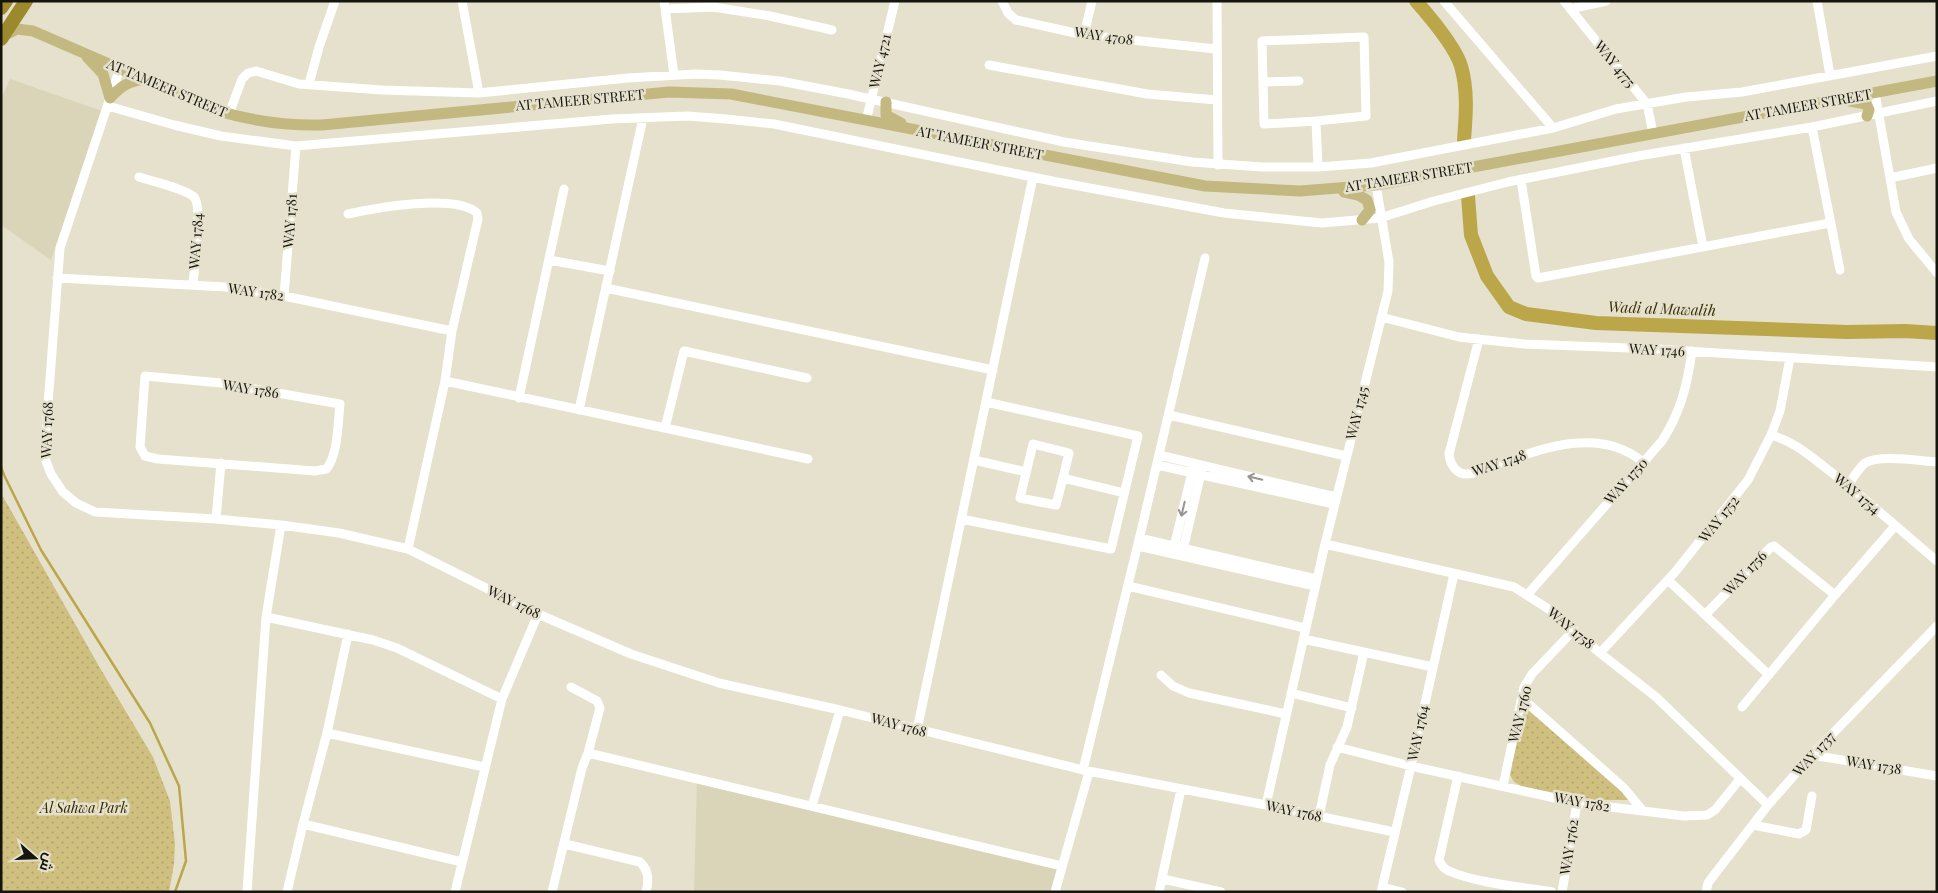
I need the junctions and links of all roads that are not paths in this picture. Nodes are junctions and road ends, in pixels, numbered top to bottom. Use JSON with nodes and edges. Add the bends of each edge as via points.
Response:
{"nodes":[{"id":1,"x":6,"y":1,"type":"edge"},
{"id":2,"x":334,"y":1,"type":"edge"},
{"id":3,"x":462,"y":1,"type":"edge"},
{"id":4,"x":894,"y":1,"type":"edge"},
{"id":5,"x":1002,"y":1,"type":"edge"},
{"id":6,"x":1092,"y":1,"type":"edge"},
{"id":7,"x":1217,"y":1,"type":"edge"},
{"id":8,"x":1444,"y":1,"type":"edge"},
{"id":9,"x":1606,"y":1,"type":"edge"},
{"id":10,"x":1817,"y":1,"type":"edge"},
{"id":11,"x":26,"y":3,"type":"edge"},
{"id":12,"x":665,"y":5,"type":"edge"},
{"id":13,"x":1567,"y":5,"type":"edge"},
{"id":14,"x":1,"y":8,"type":"edge"},
{"id":15,"x":832,"y":30,"type":"dead end"},
{"id":16,"x":32,"y":31,"type":"junction"},
{"id":17,"x":1084,"y":35,"type":"junction"},
{"id":18,"x":2,"y":38,"type":"edge"},
{"id":19,"x":1216,"y":49,"type":"junction"},
{"id":20,"x":80,"y":51,"type":"junction"},
{"id":21,"x":1937,"y":56,"type":"edge"},
{"id":22,"x":989,"y":65,"type":"dead end"},
{"id":23,"x":120,"y":68,"type":"junction"},
{"id":24,"x":674,"y":74,"type":"junction"},
{"id":25,"x":1830,"y":75,"type":"junction"},
{"id":26,"x":145,"y":79,"type":"junction"},
{"id":27,"x":1299,"y":81,"type":"dead end"},
{"id":28,"x":1937,"y":81,"type":"edge"},
{"id":29,"x":1262,"y":82,"type":"junction"},
{"id":30,"x":309,"y":84,"type":"junction"},
{"id":31,"x":480,"y":93,"type":"junction"},
{"id":32,"x":1875,"y":93,"type":"junction"},
{"id":33,"x":871,"y":99,"type":"junction"},
{"id":34,"x":1841,"y":99,"type":"junction"},
{"id":35,"x":1217,"y":100,"type":"junction"},
{"id":36,"x":109,"y":102,"type":"junction"},
{"id":37,"x":886,"y":102,"type":"junction"},
{"id":38,"x":1937,"y":102,"type":"edge"},
{"id":39,"x":1647,"y":104,"type":"junction"},
{"id":40,"x":229,"y":114,"type":"junction"},
{"id":41,"x":1879,"y":114,"type":"junction"},
{"id":42,"x":1867,"y":116,"type":"junction"},
{"id":43,"x":643,"y":118,"type":"junction"},
{"id":44,"x":866,"y":121,"type":"junction"},
{"id":45,"x":1316,"y":121,"type":"junction"},
{"id":46,"x":1812,"y":127,"type":"junction"},
{"id":47,"x":1553,"y":128,"type":"junction"},
{"id":48,"x":908,"y":129,"type":"junction"},
{"id":49,"x":1653,"y":133,"type":"junction"},
{"id":50,"x":296,"y":146,"type":"junction"},
{"id":51,"x":1684,"y":148,"type":"junction"},
{"id":52,"x":1218,"y":165,"type":"junction"},
{"id":53,"x":1318,"y":167,"type":"junction"},
{"id":54,"x":1937,"y":168,"type":"edge"},
{"id":55,"x":139,"y":177,"type":"dead end"},
{"id":56,"x":1033,"y":177,"type":"junction"},
{"id":57,"x":1890,"y":178,"type":"junction"},
{"id":58,"x":1520,"y":180,"type":"junction"},
{"id":59,"x":1376,"y":185,"type":"junction"},
{"id":60,"x":564,"y":189,"type":"dead end"},
{"id":61,"x":1330,"y":189,"type":"junction"},
{"id":62,"x":348,"y":214,"type":"dead end"},
{"id":63,"x":1380,"y":218,"type":"junction"},
{"id":64,"x":1362,"y":220,"type":"junction"},
{"id":65,"x":1830,"y":223,"type":"junction"},
{"id":66,"x":1703,"y":247,"type":"junction"},
{"id":67,"x":1205,"y":258,"type":"dead end"},
{"id":68,"x":549,"y":260,"type":"junction"},
{"id":69,"x":1840,"y":270,"type":"dead end"},
{"id":70,"x":610,"y":271,"type":"junction"},
{"id":71,"x":1937,"y":273,"type":"edge"},
{"id":72,"x":57,"y":278,"type":"junction"},
{"id":73,"x":193,"y":285,"type":"junction"},
{"id":74,"x":606,"y":288,"type":"junction"},
{"id":75,"x":284,"y":296,"type":"junction"},
{"id":76,"x":1381,"y":317,"type":"junction"},
{"id":77,"x":452,"y":331,"type":"junction"},
{"id":78,"x":1479,"y":339,"type":"junction"},
{"id":79,"x":1692,"y":351,"type":"junction"},
{"id":80,"x":1790,"y":358,"type":"junction"},
{"id":81,"x":1937,"y":367,"type":"edge"},
{"id":82,"x":993,"y":370,"type":"junction"},
{"id":83,"x":807,"y":378,"type":"dead end"},
{"id":84,"x":445,"y":381,"type":"junction"},
{"id":85,"x":519,"y":398,"type":"junction"},
{"id":86,"x":986,"y":402,"type":"junction"},
{"id":87,"x":580,"y":410,"type":"junction"},
{"id":88,"x":1169,"y":415,"type":"junction"},
{"id":89,"x":665,"y":428,"type":"junction"},
{"id":90,"x":1771,"y":435,"type":"junction"},
{"id":91,"x":1346,"y":456,"type":"junction"},
{"id":92,"x":808,"y":459,"type":"dead end"},
{"id":93,"x":974,"y":460,"type":"junction"},
{"id":94,"x":1158,"y":460,"type":"junction"},
{"id":95,"x":1643,"y":462,"type":"junction"},
{"id":96,"x":1937,"y":462,"type":"edge"},
{"id":97,"x":221,"y":463,"type":"junction"},
{"id":98,"x":1197,"y":469,"type":"junction"},
{"id":99,"x":1026,"y":472,"type":"junction"},
{"id":100,"x":1063,"y":478,"type":"junction"},
{"id":101,"x":1848,"y":485,"type":"junction"},
{"id":102,"x":1124,"y":493,"type":"junction"},
{"id":103,"x":1335,"y":500,"type":"junction"},
{"id":104,"x":216,"y":519,"type":"junction"},
{"id":105,"x":961,"y":519,"type":"junction"},
{"id":106,"x":281,"y":525,"type":"junction"},
{"id":107,"x":1895,"y":526,"type":"junction"},
{"id":108,"x":1138,"y":542,"type":"junction"},
{"id":109,"x":1324,"y":544,"type":"junction"},
{"id":110,"x":408,"y":549,"type":"junction"},
{"id":111,"x":1178,"y":551,"type":"junction"},
{"id":112,"x":1937,"y":560,"type":"edge"},
{"id":113,"x":1454,"y":574,"type":"junction"},
{"id":114,"x":1668,"y":580,"type":"junction"},
{"id":115,"x":1316,"y":583,"type":"junction"},
{"id":116,"x":1128,"y":586,"type":"junction"},
{"id":117,"x":1528,"y":594,"type":"junction"},
{"id":118,"x":1834,"y":595,"type":"junction"},
{"id":119,"x":538,"y":614,"type":"junction"},
{"id":120,"x":1705,"y":615,"type":"junction"},
{"id":121,"x":266,"y":617,"type":"junction"},
{"id":122,"x":1937,"y":626,"type":"edge"},
{"id":123,"x":1305,"y":628,"type":"junction"},
{"id":124,"x":1574,"y":630,"type":"junction"},
{"id":125,"x":348,"y":634,"type":"junction"},
{"id":126,"x":1303,"y":640,"type":"junction"},
{"id":127,"x":1364,"y":652,"type":"junction"},
{"id":128,"x":1600,"y":653,"type":"junction"},
{"id":129,"x":1433,"y":667,"type":"junction"},
{"id":130,"x":1161,"y":675,"type":"dead end"},
{"id":131,"x":1769,"y":675,"type":"junction"},
{"id":132,"x":571,"y":687,"type":"dead end"},
{"id":133,"x":1291,"y":693,"type":"junction"},
{"id":134,"x":1522,"y":698,"type":"junction"},
{"id":135,"x":502,"y":699,"type":"junction"},
{"id":136,"x":1742,"y":707,"type":"dead end"},
{"id":137,"x":1352,"y":708,"type":"junction"},
{"id":138,"x":840,"y":710,"type":"junction"},
{"id":139,"x":1286,"y":714,"type":"junction"},
{"id":140,"x":917,"y":730,"type":"junction"},
{"id":141,"x":327,"y":733,"type":"junction"},
{"id":142,"x":1337,"y":746,"type":"junction"},
{"id":143,"x":588,"y":753,"type":"junction"},
{"id":144,"x":1812,"y":755,"type":"junction"},
{"id":145,"x":1411,"y":766,"type":"junction"},
{"id":146,"x":484,"y":767,"type":"junction"},
{"id":147,"x":1086,"y":771,"type":"junction"},
{"id":148,"x":1458,"y":776,"type":"junction"},
{"id":149,"x":1937,"y":776,"type":"edge"},
{"id":150,"x":1740,"y":779,"type":"junction"},
{"id":151,"x":1503,"y":786,"type":"junction"},
{"id":152,"x":1181,"y":789,"type":"junction"},
{"id":153,"x":1812,"y":796,"type":"dead end"},
{"id":154,"x":1576,"y":803,"type":"junction"},
{"id":155,"x":1266,"y":805,"type":"junction"},
{"id":156,"x":1768,"y":805,"type":"junction"},
{"id":157,"x":812,"y":806,"type":"junction"},
{"id":158,"x":1643,"y":811,"type":"junction"},
{"id":159,"x":1319,"y":816,"type":"junction"},
{"id":160,"x":303,"y":824,"type":"junction"},
{"id":161,"x":1753,"y":825,"type":"junction"},
{"id":162,"x":1394,"y":832,"type":"junction"},
{"id":163,"x":565,"y":844,"type":"junction"},
{"id":164,"x":462,"y":862,"type":"junction"},
{"id":165,"x":1062,"y":866,"type":"junction"},
{"id":166,"x":1163,"y":879,"type":"junction"},
{"id":167,"x":1381,"y":889,"type":"edge"},
{"id":168,"x":1706,"y":891,"type":"edge"},
{"id":169,"x":246,"y":892,"type":"edge"},
{"id":170,"x":287,"y":892,"type":"edge"},
{"id":171,"x":455,"y":892,"type":"edge"},
{"id":172,"x":552,"y":892,"type":"edge"},
{"id":173,"x":646,"y":892,"type":"edge"},
{"id":174,"x":1055,"y":892,"type":"edge"},
{"id":175,"x":1159,"y":892,"type":"edge"},
{"id":176,"x":1221,"y":892,"type":"edge"},
{"id":177,"x":1402,"y":892,"type":"edge"},
{"id":178,"x":1552,"y":892,"type":"edge"},
{"id":179,"x":1562,"y":892,"type":"edge"},
{"id":180,"x":1716,"y":892,"type":"edge"}],
"edges":[{"from":1,"to":14,"type":"highway"},
{"from":2,"to":30,"type":"street"},
{"from":3,"to":31,"type":"street"},
{"from":4,"to":33,"type":"street","name":"WAY 4721"},
{"from":5,"to":17,"type":"street","name":"WAY 4708","via":[[1016,20]]},
{"from":6,"to":17,"type":"street"},
{"from":7,"to":19,"type":"street"},
{"from":8,"to":47,"type":"street"},
{"from":9,"to":13,"type":"street"},
{"from":10,"to":25,"type":"street"},
{"from":11,"to":16,"type":"main road","via":[[23,13]]},
{"from":11,"to":18,"type":"highway"},
{"from":12,"to":15,"type":"street","via":[[770,16]]},
{"from":12,"to":24,"type":"street"},
{"from":13,"to":39,"type":"street","name":"WAY 4775"},
{"from":16,"to":18,"type":"main road","name":"AT TAMEER STREET","via":[[17,29]]},
{"from":16,"to":20,"type":"main road","name":"AT TAMEER STREET"},
{"from":17,"to":19,"type":"street","name":"WAY 4708"},
{"from":19,"to":35,"type":"street"},
{"from":20,"to":23,"type":"main road","name":"AT TAMEER STREET"},
{"from":20,"to":36,"type":"main road","via":[[103,74]]},
{"from":21,"to":25,"type":"street"},
{"from":22,"to":35,"type":"street","via":[[1147,94]]},
{"from":23,"to":26,"type":"main road","name":"AT TAMEER STREET"},
{"from":23,"to":36,"type":"street","name":"WAY 1768"},
{"from":24,"to":31,"type":"street"},
{"from":24,"to":33,"type":"street","via":[[720,74]]},
{"from":25,"to":39,"type":"street","via":[[1742,92]]},
{"from":26,"to":36,"type":"main road","via":[[120,87]]},
{"from":26,"to":40,"type":"main road","name":"AT TAMEER STREET"},
{"from":27,"to":29,"type":"street"},
{"from":28,"to":32,"type":"main road","name":"AT TAMEER STREET"},
{"from":29,"to":45,"type":"street","via":[[1264,124]]},
{"from":29,"to":45,"type":"street","via":[[1262,41],[1364,37],[1366,116]]},
{"from":30,"to":31,"type":"street"},
{"from":30,"to":40,"type":"street","via":[[256,71],[248,73],[242,79]]},
{"from":32,"to":34,"type":"main road","name":"AT TAMEER STREET"},
{"from":32,"to":41,"type":"street"},
{"from":33,"to":37,"type":"street"},
{"from":33,"to":44,"type":"street","name":"WAY 4721"},
{"from":34,"to":42,"type":"main road","via":[[1866,104]]},
{"from":34,"to":49,"type":"main road","name":"AT TAMEER STREET"},
{"from":35,"to":52,"type":"street"},
{"from":36,"to":50,"type":"street","via":[[174,125],[221,136]]},
{"from":36,"to":72,"type":"street","name":"WAY 1768","via":[[65,229]]},
{"from":37,"to":48,"type":"main road","via":[[886,115]]},
{"from":37,"to":52,"type":"street","via":[[1064,142]]},
{"from":38,"to":41,"type":"street"},
{"from":39,"to":47,"type":"street","via":[[1616,109]]},
{"from":39,"to":49,"type":"street","name":"WAY 4775"},
{"from":40,"to":44,"type":"main road","name":"AT TAMEER STREET","via":[[283,125],[322,125],[669,92],[731,94]]},
{"from":41,"to":42,"type":"street"},
{"from":41,"to":57,"type":"street"},
{"from":42,"to":46,"type":"street"},
{"from":43,"to":50,"type":"street"},
{"from":43,"to":56,"type":"street","via":[[688,116],[774,124]]},
{"from":43,"to":70,"type":"street"},
{"from":44,"to":48,"type":"main road","name":"AT TAMEER STREET"},
{"from":45,"to":53,"type":"street"},
{"from":46,"to":51,"type":"street"},
{"from":46,"to":65,"type":"street"},
{"from":47,"to":53,"type":"street","via":[[1370,163]]},
{"from":48,"to":61,"type":"main road","name":"AT TAMEER STREET","via":[[1205,186],[1300,191]]},
{"from":49,"to":59,"type":"main road","name":"AT TAMEER STREET"},
{"from":50,"to":75,"type":"street","name":"WAY 1781"},
{"from":51,"to":58,"type":"street"},
{"from":51,"to":66,"type":"street"},
{"from":52,"to":53,"type":"street"},
{"from":54,"to":57,"type":"street"},
{"from":55,"to":73,"type":"street","name":"WAY 1784","via":[[192,195],[196,200],[199,212]]},
{"from":56,"to":64,"type":"street","via":[[1224,213],[1322,223]]},
{"from":56,"to":82,"type":"street"},
{"from":57,"to":71,"type":"street","via":[[1896,212],[1904,230]]},
{"from":58,"to":63,"type":"street"},
{"from":58,"to":66,"type":"street","via":[[1538,278]]},
{"from":59,"to":61,"type":"main road","name":"AT TAMEER STREET"},
{"from":59,"to":63,"type":"street","name":"WAY 1745"},
{"from":60,"to":68,"type":"street"},
{"from":61,"to":64,"type":"main road","via":[[1367,200],[1370,210]]},
{"from":62,"to":77,"type":"street","via":[[430,203],[464,205],[477,213],[473,245]]},
{"from":63,"to":64,"type":"street"},
{"from":63,"to":76,"type":"street","name":"WAY 1745","via":[[1389,280]]},
{"from":65,"to":66,"type":"street"},
{"from":65,"to":69,"type":"street"},
{"from":67,"to":88,"type":"street"},
{"from":68,"to":70,"type":"street"},
{"from":68,"to":85,"type":"street"},
{"from":70,"to":74,"type":"street"},
{"from":72,"to":73,"type":"street","name":"WAY 1782"},
{"from":72,"to":104,"type":"street","name":"WAY 1768","via":[[44,456],[51,474],[69,498],[95,512]]},
{"from":73,"to":75,"type":"street","name":"WAY 1782"},
{"from":74,"to":82,"type":"street"},
{"from":74,"to":87,"type":"street"},
{"from":75,"to":77,"type":"street","name":"WAY 1782"},
{"from":76,"to":78,"type":"street","name":"WAY 1746","via":[[1459,338]]},
{"from":76,"to":91,"type":"street","name":"WAY 1745"},
{"from":77,"to":84,"type":"street"},
{"from":78,"to":79,"type":"street","name":"WAY 1746"},
{"from":78,"to":95,"type":"street","name":"WAY 1748","via":[[1449,454],[1456,470],[1468,474],[1535,451],[1580,442],[1626,449]]},
{"from":79,"to":80,"type":"street","name":"WAY 1746"},
{"from":79,"to":95,"type":"street","name":"WAY 1750","via":[[1688,383],[1678,413],[1662,441]]},
{"from":80,"to":81,"type":"street","name":"WAY 1746"},
{"from":80,"to":90,"type":"street","name":"WAY 1752","via":[[1780,411]]},
{"from":82,"to":86,"type":"street"},
{"from":83,"to":89,"type":"street","via":[[684,351]]},
{"from":84,"to":85,"type":"street"},
{"from":84,"to":110,"type":"street"},
{"from":85,"to":87,"type":"street"},
{"from":86,"to":93,"type":"street"},
{"from":86,"to":102,"type":"street","via":[[1138,436]]},
{"from":87,"to":89,"type":"street"},
{"from":88,"to":91,"type":"street"},
{"from":88,"to":94,"type":"street"},
{"from":89,"to":92,"type":"street"},
{"from":90,"to":101,"type":"street","name":"WAY 1754","via":[[1790,442]]},
{"from":90,"to":114,"type":"street","name":"WAY 1752","via":[[1739,494]]},
{"from":91,"to":103,"type":"street","name":"WAY 1745"},
{"from":93,"to":99,"type":"street"},
{"from":93,"to":105,"type":"street"},
{"from":94,"to":98,"type":"street"},
{"from":94,"to":108,"type":"street"},
{"from":95,"to":117,"type":"street","name":"WAY 1750"},
{"from":96,"to":101,"type":"street","via":[[1872,460],[1865,463]]},
{"from":97,"to":97,"type":"street","name":"WAY 1786","via":[[315,471],[326,469],[333,455],[340,404],[221,384],[145,376],[140,446],[145,456]]},
{"from":97,"to":104,"type":"street"},
{"from":98,"to":103,"type":"street"},
{"from":98,"to":111,"type":"street"},
{"from":99,"to":100,"type":"street","via":[[1020,498],[1056,504]]},
{"from":99,"to":100,"type":"street","via":[[1033,444],[1069,453]]},
{"from":100,"to":102,"type":"street"},
{"from":101,"to":107,"type":"street","name":"WAY 1754"},
{"from":102,"to":105,"type":"street","via":[[1111,549]]},
{"from":103,"to":109,"type":"street","name":"WAY 1745"},
{"from":104,"to":106,"type":"street","name":"WAY 1768"},
{"from":105,"to":140,"type":"street"},
{"from":106,"to":110,"type":"street","name":"WAY 1768","via":[[339,533]]},
{"from":106,"to":121,"type":"street"},
{"from":107,"to":112,"type":"street","name":"WAY 1754"},
{"from":107,"to":118,"type":"street"},
{"from":108,"to":111,"type":"street"},
{"from":108,"to":116,"type":"street"},
{"from":109,"to":113,"type":"street","name":"WAY 1758"},
{"from":109,"to":115,"type":"street","name":"WAY 1745"},
{"from":110,"to":119,"type":"street","name":"WAY 1768"},
{"from":111,"to":115,"type":"street"},
{"from":113,"to":117,"type":"street","name":"WAY 1758","via":[[1514,587]]},
{"from":113,"to":129,"type":"street","name":"WAY 1764"},
{"from":114,"to":120,"type":"street"},
{"from":114,"to":128,"type":"street","name":"WAY 1752"},
{"from":115,"to":123,"type":"street","name":"WAY 1745"},
{"from":116,"to":123,"type":"street"},
{"from":116,"to":147,"type":"street"},
{"from":117,"to":124,"type":"street","name":"WAY 1758"},
{"from":118,"to":120,"type":"street","name":"WAY 1756","via":[[1774,546]]},
{"from":118,"to":131,"type":"street"},
{"from":119,"to":135,"type":"street"},
{"from":119,"to":138,"type":"street","name":"WAY 1768","via":[[631,654],[719,683]]},
{"from":120,"to":131,"type":"street"},
{"from":121,"to":125,"type":"street"},
{"from":121,"to":169,"type":"street"},
{"from":122,"to":144,"type":"street","name":"WAY 1737"},
{"from":123,"to":126,"type":"street","name":"WAY 1745"},
{"from":124,"to":128,"type":"street","name":"WAY 1758"},
{"from":124,"to":134,"type":"street","name":"WAY 1760","via":[[1532,674]]},
{"from":125,"to":135,"type":"street","via":[[398,648]]},
{"from":125,"to":141,"type":"street"},
{"from":126,"to":127,"type":"street"},
{"from":126,"to":133,"type":"street","name":"WAY 1745"},
{"from":127,"to":129,"type":"street"},
{"from":127,"to":137,"type":"street"},
{"from":128,"to":150,"type":"street","name":"WAY 1758","via":[[1656,697]]},
{"from":129,"to":145,"type":"street","name":"WAY 1764"},
{"from":130,"to":139,"type":"street","via":[[1173,686],[1189,693]]},
{"from":131,"to":136,"type":"street"},
{"from":132,"to":143,"type":"street","via":[[597,701],[600,708]]},
{"from":133,"to":137,"type":"street"},
{"from":133,"to":139,"type":"street","name":"WAY 1745"},
{"from":134,"to":151,"type":"street","name":"WAY 1760"},
{"from":134,"to":158,"type":"street","via":[[1624,788]]},
{"from":135,"to":146,"type":"street"},
{"from":137,"to":142,"type":"street","via":[[1348,727]]},
{"from":138,"to":140,"type":"street","name":"WAY 1768"},
{"from":138,"to":157,"type":"street"},
{"from":139,"to":155,"type":"street","name":"WAY 1745"},
{"from":140,"to":147,"type":"street","name":"WAY 1768"},
{"from":141,"to":146,"type":"street"},
{"from":141,"to":160,"type":"street"},
{"from":142,"to":145,"type":"street","name":"WAY 1782"},
{"from":142,"to":159,"type":"street"},
{"from":143,"to":157,"type":"street"},
{"from":143,"to":163,"type":"street"},
{"from":144,"to":149,"type":"street","name":"WAY 1738"},
{"from":144,"to":156,"type":"street","name":"WAY 1737"},
{"from":145,"to":148,"type":"street","name":"WAY 1782"},
{"from":145,"to":162,"type":"street","name":"WAY 1764"},
{"from":146,"to":164,"type":"street"},
{"from":147,"to":152,"type":"street","name":"WAY 1768"},
{"from":147,"to":165,"type":"street"},
{"from":148,"to":151,"type":"street","name":"WAY 1782"},
{"from":148,"to":178,"type":"street","name":"WAY 1762","via":[[1439,860],[1441,866],[1473,878]]},
{"from":150,"to":156,"type":"street","name":"WAY 1758"},
{"from":150,"to":158,"type":"street","name":"WAY 1782","via":[[1715,810],[1707,815]]},
{"from":151,"to":154,"type":"street","name":"WAY 1782"},
{"from":152,"to":155,"type":"street","name":"WAY 1768"},
{"from":152,"to":166,"type":"street"},
{"from":153,"to":161,"type":"street","via":[[1803,833]]},
{"from":154,"to":158,"type":"street","name":"WAY 1782"},
{"from":154,"to":179,"type":"street","name":"WAY 1762"},
{"from":155,"to":159,"type":"street","name":"WAY 1768"},
{"from":156,"to":161,"type":"street","name":"WAY 1737"},
{"from":157,"to":165,"type":"street"},
{"from":159,"to":162,"type":"street","name":"WAY 1768"},
{"from":160,"to":164,"type":"street"},
{"from":160,"to":170,"type":"street"},
{"from":161,"to":168,"type":"street","name":"WAY 1737","via":[[1708,883]]},
{"from":162,"to":167,"type":"street","name":"WAY 1764"},
{"from":163,"to":172,"type":"street"},
{"from":163,"to":173,"type":"street","via":[[640,862],[647,870]]},
{"from":164,"to":171,"type":"street"},
{"from":165,"to":174,"type":"street"},
{"from":166,"to":175,"type":"street"},
{"from":166,"to":176,"type":"street"},
{"from":167,"to":177,"type":"street"},
{"from":168,"to":180,"type":"street"}]}
